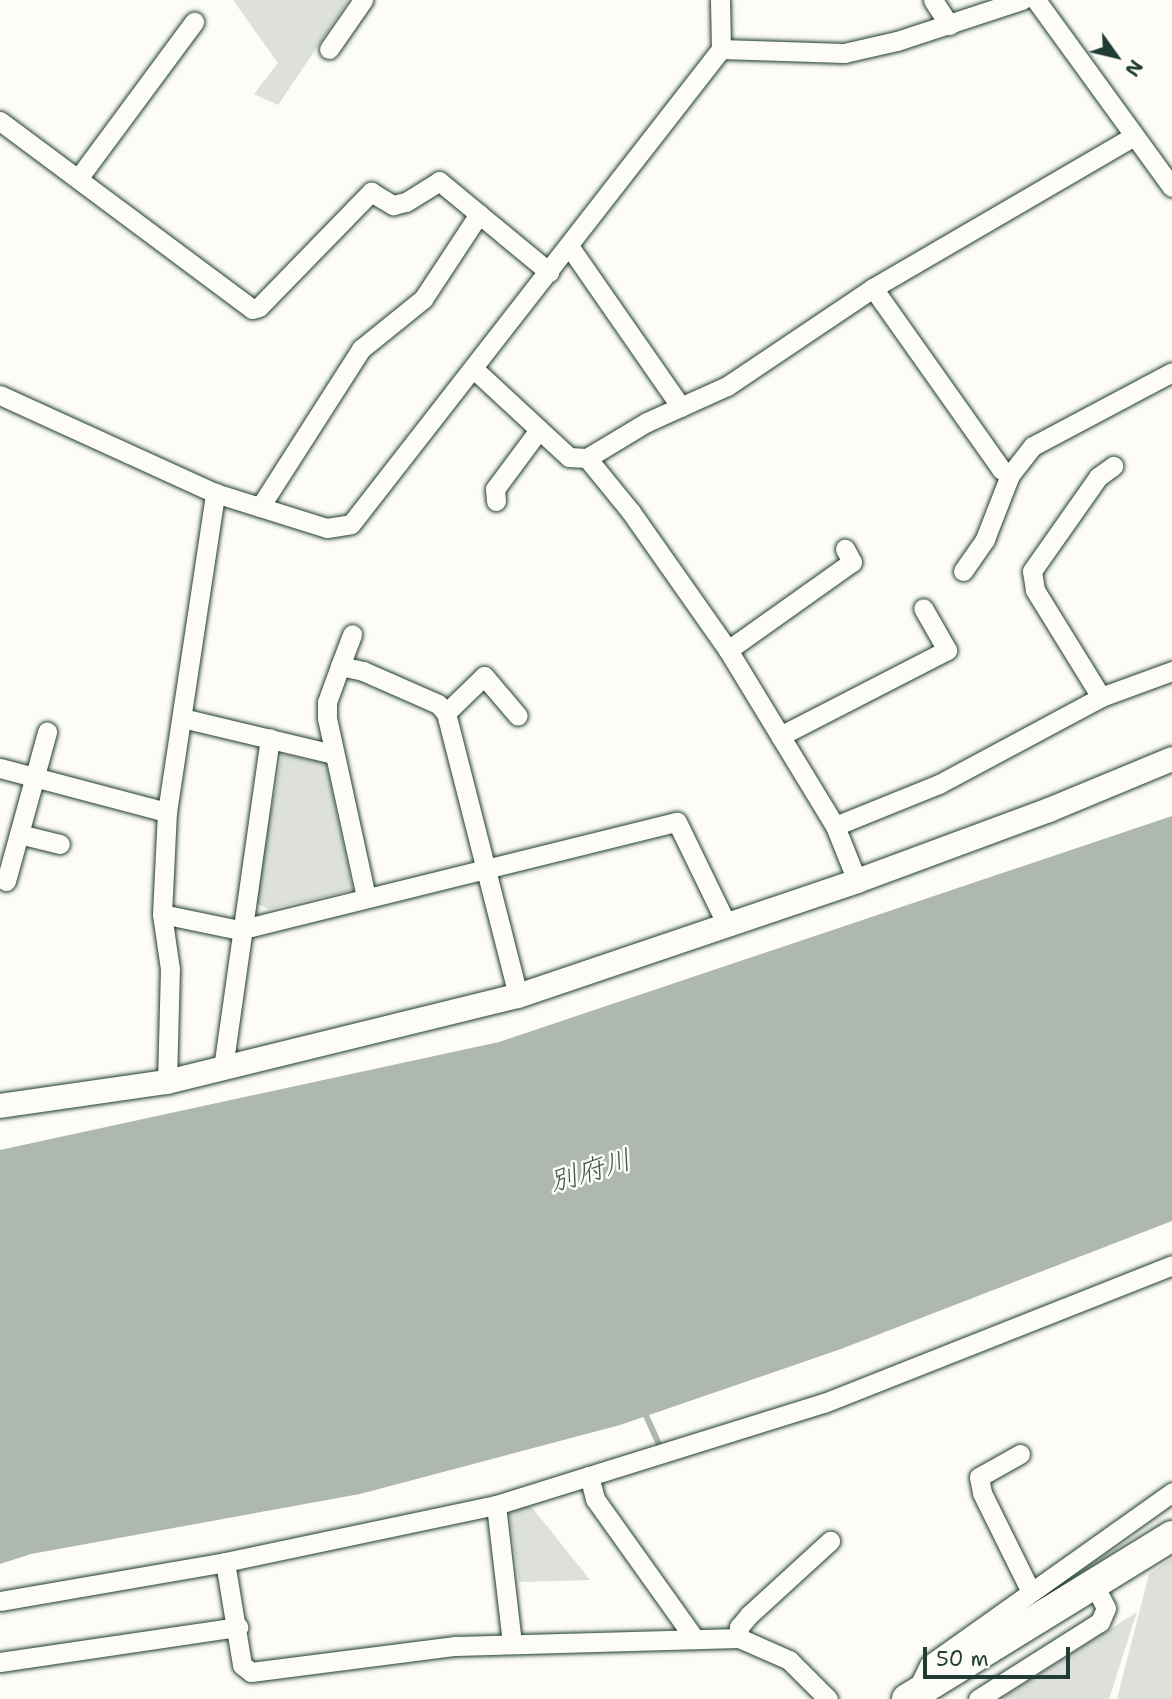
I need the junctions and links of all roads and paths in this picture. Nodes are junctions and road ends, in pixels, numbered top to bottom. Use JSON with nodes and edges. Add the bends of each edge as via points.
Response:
{"nodes":[{"id":1,"x":363,"y":0,"type":"edge"},
{"id":2,"x":720,"y":0,"type":"edge"},
{"id":3,"x":933,"y":0,"type":"edge"},
{"id":4,"x":1022,"y":0,"type":"edge"},
{"id":5,"x":1036,"y":0,"type":"edge"},
{"id":6,"x":194,"y":22,"type":"dead end"},
{"id":7,"x":949,"y":25,"type":"junction"},
{"id":8,"x":329,"y":49,"type":"dead end"},
{"id":9,"x":721,"y":49,"type":"junction"},
{"id":10,"x":0,"y":121,"type":"edge"},
{"id":11,"x":1134,"y":136,"type":"junction"},
{"id":12,"x":80,"y":176,"type":"junction"},
{"id":13,"x":1172,"y":187,"type":"edge"},
{"id":14,"x":479,"y":214,"type":"junction"},
{"id":15,"x":569,"y":246,"type":"junction"},
{"id":16,"x":549,"y":272,"type":"junction"},
{"id":17,"x":873,"y":288,"type":"junction"},
{"id":18,"x":475,"y":370,"type":"junction"},
{"id":19,"x":1172,"y":372,"type":"edge"},
{"id":20,"x":0,"y":395,"type":"edge"},
{"id":21,"x":681,"y":407,"type":"junction"},
{"id":22,"x":538,"y":431,"type":"junction"},
{"id":23,"x":587,"y":458,"type":"junction"},
{"id":24,"x":1113,"y":466,"type":"dead end"},
{"id":25,"x":1010,"y":475,"type":"junction"},
{"id":26,"x":215,"y":493,"type":"junction"},
{"id":27,"x":496,"y":501,"type":"dead end"},
{"id":28,"x":260,"y":507,"type":"junction"},
{"id":29,"x":845,"y":549,"type":"dead end"},
{"id":30,"x":963,"y":571,"type":"dead end"},
{"id":31,"x":923,"y":608,"type":"dead end"},
{"id":32,"x":352,"y":634,"type":"dead end"},
{"id":33,"x":728,"y":650,"type":"junction"},
{"id":34,"x":340,"y":666,"type":"junction"},
{"id":35,"x":1172,"y":671,"type":"edge"},
{"id":36,"x":1101,"y":697,"type":"junction"},
{"id":37,"x":446,"y":713,"type":"junction"},
{"id":38,"x":518,"y":716,"type":"dead end"},
{"id":39,"x":182,"y":718,"type":"junction"},
{"id":40,"x":47,"y":732,"type":"dead end"},
{"id":41,"x":780,"y":736,"type":"junction"},
{"id":42,"x":270,"y":738,"type":"junction"},
{"id":43,"x":333,"y":754,"type":"junction"},
{"id":44,"x":1172,"y":759,"type":"edge"},
{"id":45,"x":0,"y":768,"type":"edge"},
{"id":46,"x":34,"y":777,"type":"junction"},
{"id":47,"x":167,"y":812,"type":"junction"},
{"id":48,"x":835,"y":827,"type":"junction"},
{"id":49,"x":19,"y":834,"type":"junction"},
{"id":50,"x":60,"y":844,"type":"dead end"},
{"id":51,"x":487,"y":870,"type":"junction"},
{"id":52,"x":6,"y":881,"type":"dead end"},
{"id":53,"x":857,"y":881,"type":"junction"},
{"id":54,"x":366,"y":897,"type":"junction"},
{"id":55,"x":162,"y":914,"type":"junction"},
{"id":56,"x":727,"y":925,"type":"junction"},
{"id":57,"x":239,"y":930,"type":"junction"},
{"id":58,"x":518,"y":996,"type":"junction"},
{"id":59,"x":223,"y":1068,"type":"junction"},
{"id":60,"x":167,"y":1082,"type":"junction"},
{"id":61,"x":0,"y":1106,"type":"edge"},
{"id":62,"x":1172,"y":1265,"type":"edge"},
{"id":63,"x":1020,"y":1454,"type":"dead end"},
{"id":64,"x":589,"y":1476,"type":"junction"},
{"id":65,"x":1172,"y":1492,"type":"edge"},
{"id":66,"x":496,"y":1505,"type":"junction"},
{"id":67,"x":1172,"y":1536,"type":"edge"},
{"id":68,"x":830,"y":1541,"type":"dead end"},
{"id":69,"x":225,"y":1562,"type":"junction"},
{"id":70,"x":1094,"y":1584,"type":"junction"},
{"id":71,"x":1031,"y":1592,"type":"junction"},
{"id":72,"x":0,"y":1601,"type":"edge"},
{"id":73,"x":238,"y":1627,"type":"junction"},
{"id":74,"x":739,"y":1638,"type":"junction"},
{"id":75,"x":695,"y":1639,"type":"junction"},
{"id":76,"x":513,"y":1643,"type":"junction"},
{"id":77,"x":0,"y":1662,"type":"edge"},
{"id":78,"x":910,"y":1697,"type":"edge"},
{"id":79,"x":828,"y":1699,"type":"edge"},
{"id":80,"x":978,"y":1699,"type":"edge"}],
"edges":[{"from":1,"to":8,"type":"street"},
{"from":2,"to":9,"type":"street"},
{"from":3,"to":7,"type":"street"},
{"from":4,"to":7,"type":"street"},
{"from":5,"to":11,"type":"street"},
{"from":6,"to":12,"type":"street"},
{"from":7,"to":9,"type":"street","via":[[844,53]]},
{"from":9,"to":15,"type":"street"},
{"from":10,"to":12,"type":"street"},
{"from":11,"to":13,"type":"street"},
{"from":11,"to":17,"type":"street"},
{"from":12,"to":14,"type":"street","via":[[252,309],[371,192],[393,205],[439,181]]},
{"from":14,"to":16,"type":"street"},
{"from":14,"to":28,"type":"street","via":[[423,299],[361,349]]},
{"from":15,"to":16,"type":"street"},
{"from":15,"to":21,"type":"street"},
{"from":16,"to":18,"type":"street"},
{"from":17,"to":21,"type":"street","via":[[727,386]]},
{"from":17,"to":25,"type":"street","via":[[1001,469]]},
{"from":18,"to":22,"type":"street"},
{"from":18,"to":28,"type":"street","via":[[351,524],[327,528]]},
{"from":19,"to":25,"type":"street","via":[[1048,434]]},
{"from":20,"to":26,"type":"street"},
{"from":21,"to":23,"type":"street"},
{"from":22,"to":23,"type":"street","via":[[569,457]]},
{"from":22,"to":27,"type":"street","via":[[495,489]]},
{"from":23,"to":33,"type":"street","via":[[631,512]]},
{"from":24,"to":36,"type":"street","via":[[1098,477],[1032,571],[1035,590]]},
{"from":25,"to":30,"type":"street","via":[[985,539]]},
{"from":26,"to":28,"type":"street"},
{"from":26,"to":39,"type":"street"},
{"from":29,"to":33,"type":"street","via":[[852,562]]},
{"from":31,"to":41,"type":"street","via":[[947,650]]},
{"from":32,"to":34,"type":"street"},
{"from":33,"to":41,"type":"street"},
{"from":34,"to":37,"type":"street","via":[[438,704]]},
{"from":34,"to":43,"type":"street","via":[[327,702]]},
{"from":35,"to":36,"type":"street"},
{"from":36,"to":48,"type":"street","via":[[939,785]]},
{"from":37,"to":38,"type":"street","via":[[484,676]]},
{"from":37,"to":51,"type":"street"},
{"from":39,"to":42,"type":"street"},
{"from":39,"to":47,"type":"street"},
{"from":40,"to":46,"type":"street"},
{"from":41,"to":48,"type":"street"},
{"from":42,"to":43,"type":"street"},
{"from":42,"to":57,"type":"street"},
{"from":43,"to":54,"type":"street"},
{"from":44,"to":53,"type":"street"},
{"from":45,"to":46,"type":"street"},
{"from":46,"to":47,"type":"street"},
{"from":46,"to":49,"type":"street"},
{"from":47,"to":55,"type":"street"},
{"from":48,"to":53,"type":"street"},
{"from":49,"to":50,"type":"street"},
{"from":49,"to":52,"type":"street"},
{"from":51,"to":54,"type":"street"},
{"from":51,"to":56,"type":"street","via":[[677,822]]},
{"from":51,"to":58,"type":"street"},
{"from":53,"to":56,"type":"street"},
{"from":54,"to":57,"type":"street"},
{"from":55,"to":57,"type":"street"},
{"from":55,"to":60,"type":"street","via":[[170,969]]},
{"from":56,"to":58,"type":"street"},
{"from":57,"to":59,"type":"street"},
{"from":58,"to":59,"type":"street"},
{"from":59,"to":60,"type":"street"},
{"from":60,"to":61,"type":"street"},
{"from":62,"to":64,"type":"street","via":[[824,1403]]},
{"from":63,"to":71,"type":"street","via":[[979,1477],[982,1493]]},
{"from":64,"to":66,"type":"street"},
{"from":64,"to":75,"type":"street","via":[[595,1499]]},
{"from":65,"to":71,"type":"street"},
{"from":66,"to":69,"type":"street"},
{"from":66,"to":76,"type":"street"},
{"from":67,"to":70,"type":"main road"},
{"from":68,"to":74,"type":"street","via":[[749,1615],[739,1627]]},
{"from":69,"to":72,"type":"street"},
{"from":69,"to":73,"type":"street"},
{"from":70,"to":78,"type":"main road"},
{"from":70,"to":80,"type":"street","via":[[1106,1608],[1100,1622]]},
{"from":71,"to":78,"type":"street","via":[[929,1665]]},
{"from":73,"to":76,"type":"street","via":[[242,1665],[251,1672],[344,1657]]},
{"from":73,"to":77,"type":"street"},
{"from":74,"to":75,"type":"street"},
{"from":74,"to":79,"type":"street","via":[[789,1660]]},
{"from":75,"to":76,"type":"street"}]}
